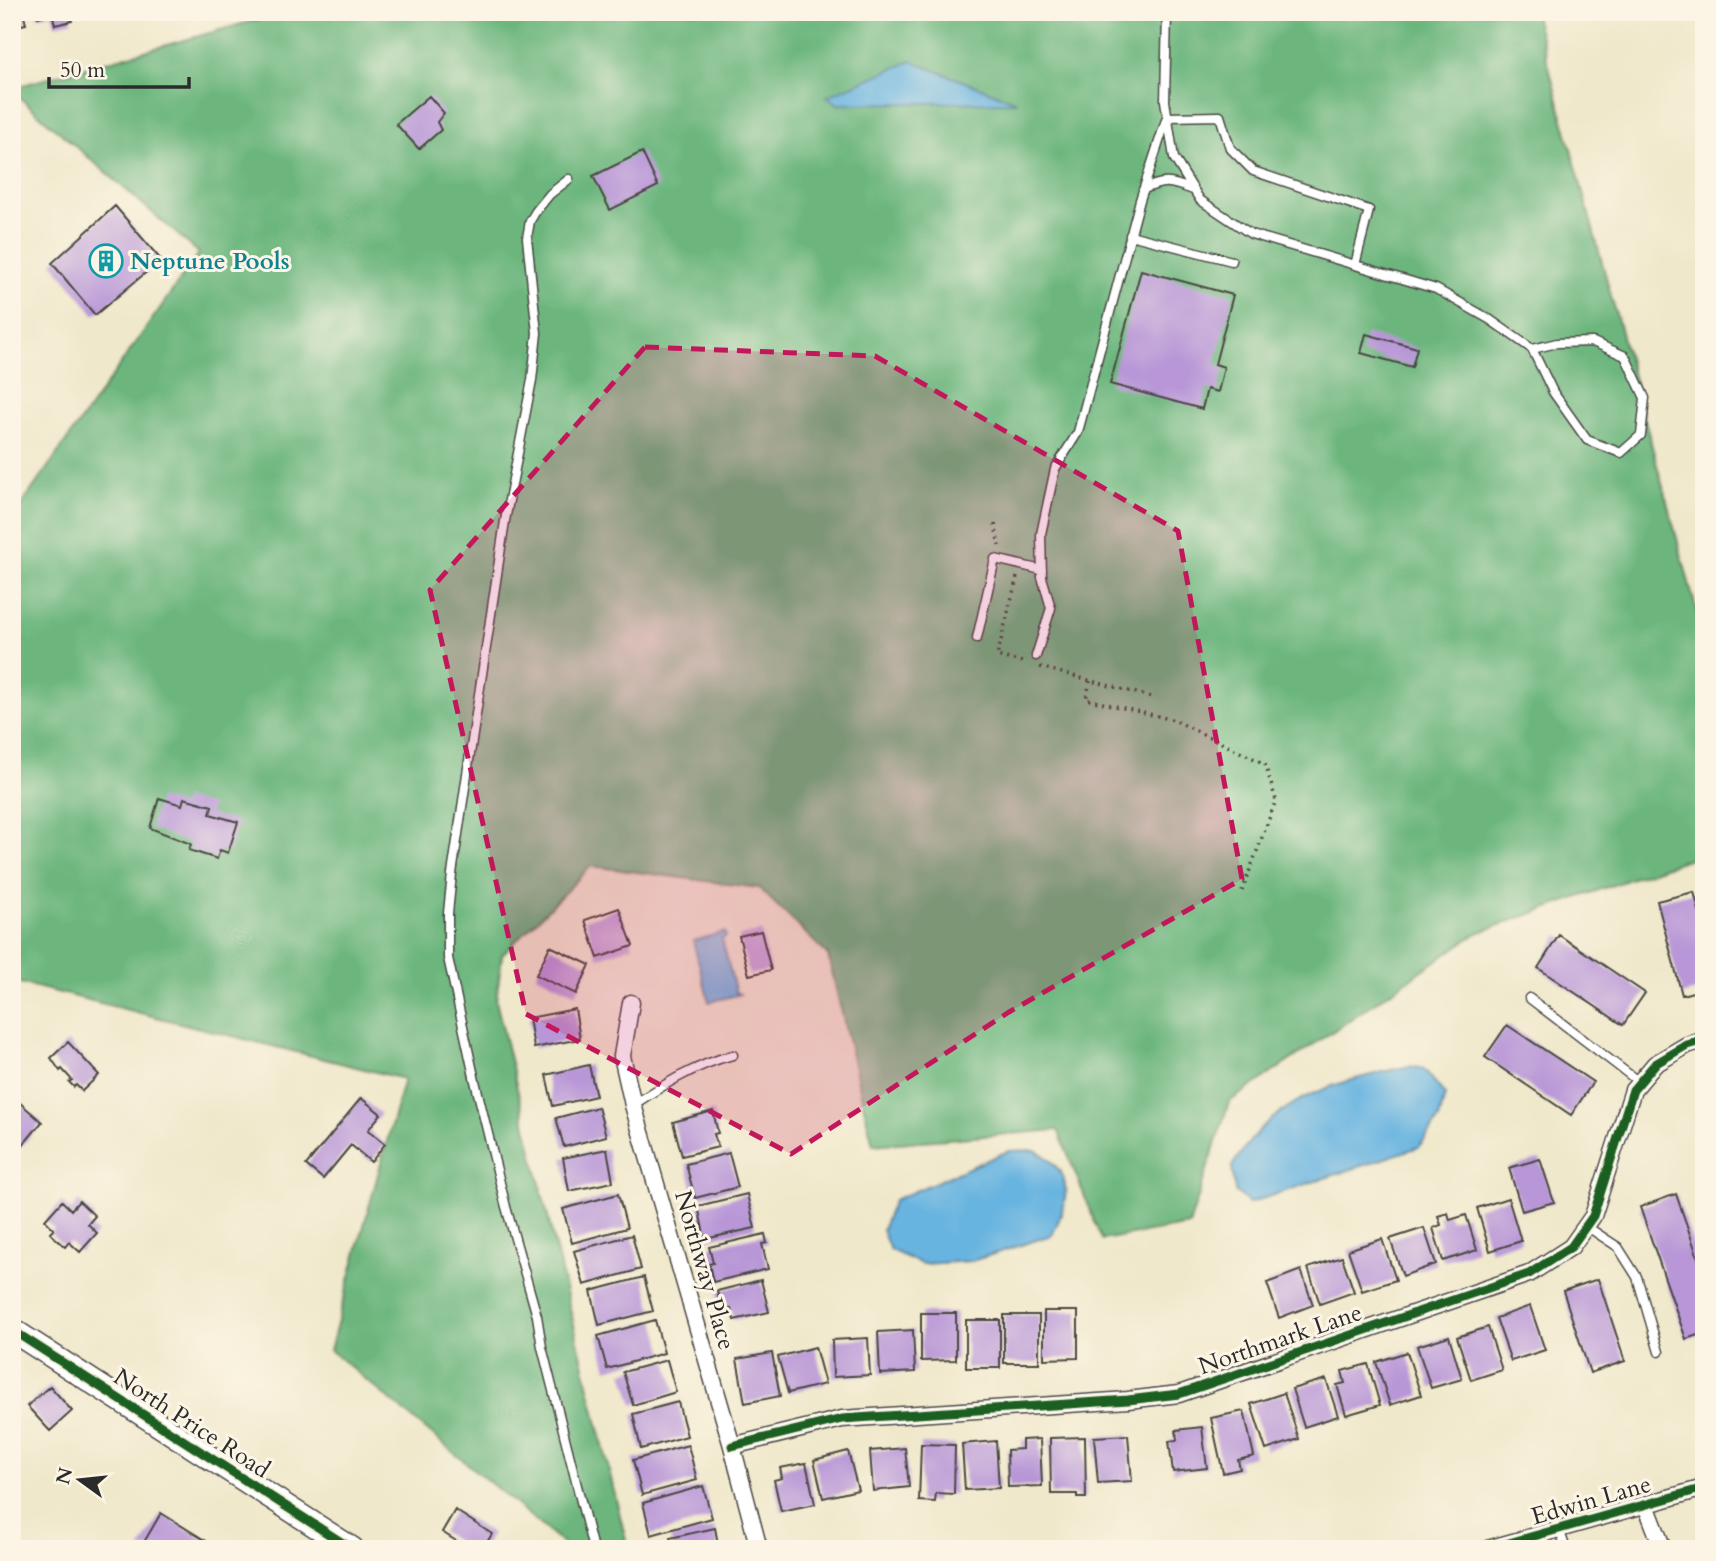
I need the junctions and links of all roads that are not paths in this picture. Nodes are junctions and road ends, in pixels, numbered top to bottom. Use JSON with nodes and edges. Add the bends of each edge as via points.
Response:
{"nodes":[{"id":1,"x":1167,"y":12,"type":"edge"},
{"id":2,"x":1167,"y":117,"type":"junction"},
{"id":3,"x":569,"y":179,"type":"dead end"},
{"id":4,"x":1143,"y":190,"type":"junction"},
{"id":5,"x":1194,"y":191,"type":"junction"},
{"id":6,"x":1130,"y":235,"type":"junction"},
{"id":7,"x":1232,"y":261,"type":"dead end"},
{"id":8,"x":1355,"y":265,"type":"junction"},
{"id":9,"x":1532,"y":349,"type":"junction"},
{"id":10,"x":1042,"y":570,"type":"junction"},
{"id":11,"x":976,"y":638,"type":"dead end"},
{"id":12,"x":1036,"y":656,"type":"dead end"},
{"id":13,"x":1529,"y":998,"type":"dead end"},
{"id":14,"x":631,"y":1003,"type":"dead end"},
{"id":15,"x":1704,"y":1040,"type":"edge"},
{"id":16,"x":733,"y":1055,"type":"dead end"},
{"id":17,"x":1639,"y":1082,"type":"junction"},
{"id":18,"x":633,"y":1105,"type":"junction"},
{"id":19,"x":1586,"y":1226,"type":"junction"},
{"id":20,"x":12,"y":1330,"type":"edge"},
{"id":21,"x":1658,"y":1353,"type":"dead end"},
{"id":22,"x":732,"y":1446,"type":"junction"},
{"id":23,"x":1704,"y":1488,"type":"edge"},
{"id":24,"x":1646,"y":1505,"type":"junction"},
{"id":25,"x":1559,"y":1529,"type":"junction"},
{"id":26,"x":352,"y":1549,"type":"edge"},
{"id":27,"x":593,"y":1549,"type":"edge"},
{"id":28,"x":759,"y":1549,"type":"edge"},
{"id":29,"x":1488,"y":1549,"type":"edge"},
{"id":30,"x":1566,"y":1549,"type":"edge"},
{"id":31,"x":1663,"y":1549,"type":"edge"}],
"edges":[{"from":1,"to":2,"type":"lane"},
{"from":2,"to":4,"type":"lane"},
{"from":2,"to":5,"type":"lane","via":[[1174,158]]},
{"from":2,"to":8,"type":"lane","via":[[1220,116],[1230,148],[1253,171],[1369,210]]},
{"from":3,"to":27,"type":"lane","via":[[536,211],[527,238],[537,333],[532,380],[505,521],[454,860],[448,958]]},
{"from":4,"to":5,"type":"lane","via":[[1158,182]]},
{"from":4,"to":6,"type":"lane"},
{"from":5,"to":8,"type":"lane","via":[[1200,200],[1251,234]]},
{"from":6,"to":7,"type":"lane"},
{"from":6,"to":10,"type":"lane","via":[[1078,432],[1055,469],[1041,534]]},
{"from":8,"to":9,"type":"lane","via":[[1436,289]]},
{"from":9,"to":9,"type":"lane","via":[[1553,392],[1587,440],[1620,453],[1641,435],[1645,398],[1625,356],[1593,342]]},
{"from":10,"to":11,"type":"lane","via":[[995,559]]},
{"from":10,"to":12,"type":"lane","via":[[1051,608]]},
{"from":13,"to":17,"type":"lane"},
{"from":14,"to":18,"type":"street","name":"Northway Place","via":[[622,1056]]},
{"from":15,"to":17,"type":"street","name":"Northmark Lane","via":[[1655,1064]]},
{"from":16,"to":18,"type":"lane","via":[[677,1076]]},
{"from":17,"to":19,"type":"street","name":"Northmark Lane"},
{"from":18,"to":22,"type":"street","name":"Northway Place"},
{"from":19,"to":21,"type":"lane","via":[[1618,1247],[1637,1277]]},
{"from":19,"to":22,"type":"street","name":"Northmark Lane","via":[[1571,1247],[1529,1274],[1179,1394],[842,1419]]},
{"from":20,"to":26,"type":"street","name":"North Price Road"},
{"from":22,"to":28,"type":"street","name":"Northway Place"},
{"from":23,"to":24,"type":"street","name":"Edwin Lane"},
{"from":24,"to":25,"type":"street","name":"Edwin Lane"},
{"from":24,"to":31,"type":"street"},
{"from":25,"to":29,"type":"street","name":"Edwin Lane"},
{"from":25,"to":30,"type":"lane"}]}
